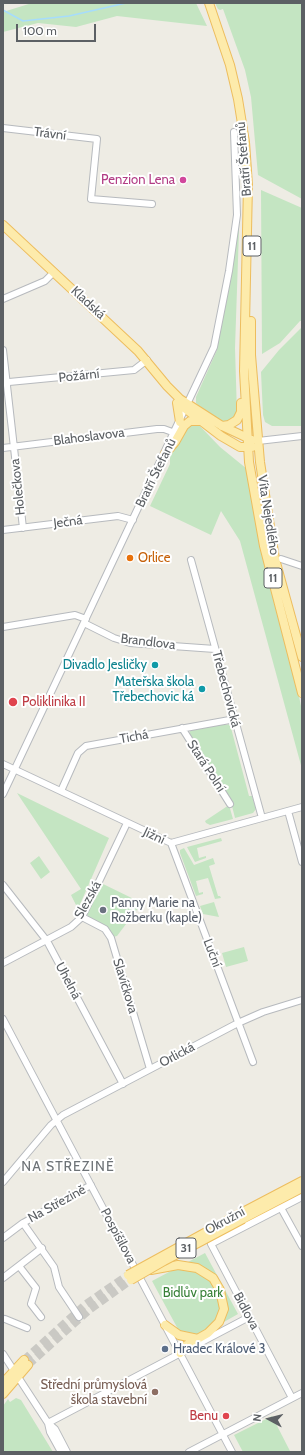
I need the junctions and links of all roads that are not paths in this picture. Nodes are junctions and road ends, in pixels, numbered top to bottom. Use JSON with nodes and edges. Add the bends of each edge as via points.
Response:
{"nodes":[{"id":1,"x":210,"y":3,"type":"edge"},
{"id":2,"x":3,"y":128,"type":"edge"},
{"id":3,"x":234,"y":132,"type":"dead end"},
{"id":4,"x":152,"y":204,"type":"dead end"},
{"id":5,"x":3,"y":225,"type":"edge"},
{"id":6,"x":54,"y":272,"type":"junction"},
{"id":7,"x":3,"y":299,"type":"edge"},
{"id":8,"x":3,"y":350,"type":"edge"},
{"id":9,"x":147,"y":360,"type":"junction"},
{"id":10,"x":244,"y":362,"type":"junction"},
{"id":11,"x":5,"y":381,"type":"edge"},
{"id":12,"x":167,"y":386,"type":"junction"},
{"id":13,"x":176,"y":402,"type":"junction"},
{"id":14,"x":187,"y":408,"type":"junction"},
{"id":15,"x":199,"y":421,"type":"junction"},
{"id":16,"x":180,"y":422,"type":"junction"},
{"id":17,"x":222,"y":426,"type":"junction"},
{"id":18,"x":175,"y":433,"type":"junction"},
{"id":19,"x":302,"y":436,"type":"edge"},
{"id":20,"x":248,"y":439,"type":"junction"},
{"id":21,"x":258,"y":441,"type":"junction"},
{"id":22,"x":14,"y":447,"type":"junction"},
{"id":23,"x":3,"y":448,"type":"edge"},
{"id":24,"x":248,"y":448,"type":"junction"},
{"id":25,"x":165,"y":454,"type":"junction"},
{"id":26,"x":249,"y":462,"type":"joint"},
{"id":27,"x":133,"y":520,"type":"junction"},
{"id":28,"x":23,"y":528,"type":"junction"},
{"id":29,"x":3,"y":530,"type":"edge"},
{"id":30,"x":281,"y":559,"type":"dead end"},
{"id":31,"x":191,"y":560,"type":"dead end"},
{"id":32,"x":302,"y":566,"type":"edge"},
{"id":33,"x":85,"y":621,"type":"junction"},
{"id":34,"x":3,"y":627,"type":"edge"},
{"id":35,"x":295,"y":635,"type":"junction"},
{"id":36,"x":215,"y":648,"type":"junction"},
{"id":37,"x":302,"y":648,"type":"edge"},
{"id":38,"x":302,"y":657,"type":"edge"},
{"id":39,"x":302,"y":693,"type":"edge"},
{"id":40,"x":234,"y":719,"type":"junction"},
{"id":41,"x":182,"y":728,"type":"junction"},
{"id":42,"x":3,"y":764,"type":"edge"},
{"id":43,"x":14,"y":770,"type":"junction"},
{"id":44,"x":61,"y":791,"type":"junction"},
{"id":45,"x":3,"y":794,"type":"edge"},
{"id":46,"x":230,"y":804,"type":"dead end"},
{"id":47,"x":302,"y":807,"type":"edge"},
{"id":48,"x":288,"y":811,"type":"junction"},
{"id":49,"x":262,"y":818,"type":"junction"},
{"id":50,"x":126,"y":823,"type":"junction"},
{"id":51,"x":171,"y":843,"type":"junction"},
{"id":52,"x":302,"y":862,"type":"edge"},
{"id":53,"x":3,"y":885,"type":"edge"},
{"id":54,"x":82,"y":917,"type":"junction"},
{"id":55,"x":47,"y":941,"type":"junction"},
{"id":56,"x":3,"y":963,"type":"edge"},
{"id":57,"x":302,"y":1000,"type":"edge"},
{"id":58,"x":3,"y":1019,"type":"edge"},
{"id":59,"x":238,"y":1022,"type":"junction"},
{"id":60,"x":253,"y":1062,"type":"dead end"},
{"id":61,"x":150,"y":1069,"type":"junction"},
{"id":62,"x":123,"y":1084,"type":"junction"},
{"id":63,"x":56,"y":1120,"type":"junction"},
{"id":64,"x":302,"y":1181,"type":"edge"},
{"id":65,"x":3,"y":1182,"type":"edge"},
{"id":66,"x":91,"y":1186,"type":"junction"},
{"id":67,"x":302,"y":1188,"type":"edge"},
{"id":68,"x":302,"y":1197,"type":"edge"},
{"id":69,"x":281,"y":1208,"type":"junction"},
{"id":70,"x":242,"y":1216,"type":"junction"},
{"id":71,"x":23,"y":1223,"type":"junction"},
{"id":72,"x":3,"y":1238,"type":"edge"},
{"id":73,"x":211,"y":1244,"type":"joint"},
{"id":74,"x":302,"y":1246,"type":"edge"},
{"id":75,"x":42,"y":1248,"type":"junction"},
{"id":76,"x":19,"y":1266,"type":"junction"},
{"id":77,"x":146,"y":1271,"type":"junction"},
{"id":78,"x":3,"y":1278,"type":"edge"},
{"id":79,"x":249,"y":1316,"type":"junction"},
{"id":80,"x":4,"y":1317,"type":"edge"},
{"id":81,"x":41,"y":1317,"type":"dead end"},
{"id":82,"x":79,"y":1317,"type":"dead end"},
{"id":83,"x":10,"y":1325,"type":"dead end"},
{"id":84,"x":165,"y":1325,"type":"junction"},
{"id":85,"x":27,"y":1328,"type":"dead end"},
{"id":86,"x":198,"y":1339,"type":"junction"},
{"id":87,"x":180,"y":1353,"type":"junction"},
{"id":88,"x":3,"y":1354,"type":"edge"},
{"id":89,"x":26,"y":1362,"type":"tunnel mouth"},
{"id":90,"x":16,"y":1373,"type":"junction"},
{"id":91,"x":3,"y":1383,"type":"edge"},
{"id":92,"x":302,"y":1393,"type":"edge"},
{"id":93,"x":3,"y":1394,"type":"edge"},
{"id":94,"x":292,"y":1398,"type":"junction"},
{"id":95,"x":48,"y":1423,"type":"junction"},
{"id":96,"x":223,"y":1434,"type":"junction"},
{"id":97,"x":61,"y":1452,"type":"edge"},
{"id":98,"x":67,"y":1452,"type":"edge"},
{"id":99,"x":189,"y":1452,"type":"edge"},
{"id":100,"x":232,"y":1452,"type":"edge"}],
"edges":[{"from":1,"to":10,"type":"main road","name":"Bratří Štefanů","number":"11","via":[[230,65],[245,142],[248,185]]},
{"from":1,"to":21,"type":"main road","name":"Bratří Štefanů","number":"11","via":[[236,65],[250,149],[251,354]]},
{"from":2,"to":4,"type":"street","name":"Trávní","via":[[97,139],[91,198]]},
{"from":3,"to":14,"type":"street","name":"Bratří Štefanů","via":[[236,215],[229,271],[214,347]]},
{"from":5,"to":6,"type":"main road","name":"Kladská"},
{"from":6,"to":7,"type":"street","via":[[45,281]]},
{"from":6,"to":9,"type":"main road","name":"Kladská"},
{"from":8,"to":11,"type":"street","name":"Holečkova"},
{"from":9,"to":11,"type":"street","name":"Požární","via":[[143,366],[134,370]]},
{"from":9,"to":12,"type":"main road","name":"Kladská"},
{"from":10,"to":17,"type":"main road","via":[[240,382],[240,414],[234,422]]},
{"from":10,"to":20,"type":"main road","name":"Bratří Štefanů","number":"11"},
{"from":11,"to":22,"type":"street","name":"Holečkova"},
{"from":12,"to":13,"type":"main road","name":"Kladská"},
{"from":12,"to":14,"type":"main road","name":"Kladská"},
{"from":13,"to":14,"type":"main road","name":"Kladská"},
{"from":13,"to":16,"type":"main road"},
{"from":14,"to":15,"type":"main road","name":"Kladská"},
{"from":14,"to":16,"type":"street","name":"Bratří Štefanů"},
{"from":14,"to":17,"type":"main road","name":"Kladská"},
{"from":15,"to":24,"type":"main road","name":"Kladská","via":[[237,445]]},
{"from":15,"to":25,"type":"main road","via":[[184,426]]},
{"from":16,"to":18,"type":"street","name":"Bratří Štefanů"},
{"from":17,"to":20,"type":"main road","name":"Kladská"},
{"from":18,"to":22,"type":"street","name":"Blahoslavova","via":[[157,429]]},
{"from":18,"to":25,"type":"street","name":"Bratří Štefanů"},
{"from":19,"to":21,"type":"street"},
{"from":20,"to":21,"type":"main road","name":"Kladská"},
{"from":20,"to":24,"type":"main road","name":"Bratří Štefanů","number":"11"},
{"from":21,"to":24,"type":"main road"},
{"from":21,"to":35,"type":"main road","name":"Víta Nejedlého","number":"11","via":[[275,559]]},
{"from":22,"to":23,"type":"street","name":"Blahoslavova"},
{"from":22,"to":28,"type":"street","name":"Holečkova"},
{"from":24,"to":26,"type":"main road","name":"Bratří Štefanů"},
{"from":25,"to":27,"type":"street","name":"Bratří Štefanů"},
{"from":26,"to":39,"type":"main road","name":"Víta Nejedlého","number":"11","via":[[263,539]]},
{"from":27,"to":28,"type":"street","name":"Ječná","via":[[118,516]]},
{"from":27,"to":33,"type":"street","name":"Bratří Štefanů"},
{"from":28,"to":29,"type":"street","name":"Ječná"},
{"from":30,"to":32,"type":"street"},
{"from":31,"to":36,"type":"street","name":"Třebechovická"},
{"from":33,"to":34,"type":"street","name":"Brandlova","via":[[75,615]]},
{"from":33,"to":36,"type":"street","name":"Brandlova","via":[[114,638],[130,643]]},
{"from":33,"to":43,"type":"street","name":"Bratří Štefanů"},
{"from":35,"to":37,"type":"street"},
{"from":35,"to":38,"type":"main road","name":"Víta Nejedlého","number":"11"},
{"from":36,"to":40,"type":"street","name":"Třebechovická"},
{"from":40,"to":41,"type":"street","name":"Tichá"},
{"from":40,"to":49,"type":"street","name":"Třebechovická"},
{"from":41,"to":44,"type":"street","name":"Tichá","via":[[86,746],[78,754]]},
{"from":41,"to":46,"type":"street","name":"Stará Polní"},
{"from":42,"to":43,"type":"street","name":"Jižní"},
{"from":43,"to":44,"type":"street","name":"Jižní"},
{"from":43,"to":45,"type":"street","name":"Bratří Štefanů"},
{"from":44,"to":50,"type":"street","name":"Jižní"},
{"from":47,"to":48,"type":"street","name":"Jižní"},
{"from":48,"to":49,"type":"street","name":"Jižní"},
{"from":48,"to":52,"type":"street"},
{"from":49,"to":51,"type":"street","name":"Jižní"},
{"from":50,"to":51,"type":"street","name":"Jižní"},
{"from":50,"to":54,"type":"street","name":"Slezská"},
{"from":51,"to":59,"type":"street","name":"Luční"},
{"from":53,"to":55,"type":"street","name":"Uhelná"},
{"from":54,"to":55,"type":"street","name":"Slezská","via":[[71,927]]},
{"from":54,"to":61,"type":"street","name":"Slavíčkova","via":[[105,929],[111,938]]},
{"from":55,"to":56,"type":"street","name":"Slezská"},
{"from":55,"to":62,"type":"street","name":"Uhelná"},
{"from":57,"to":59,"type":"street","name":"Orlická"},
{"from":58,"to":63,"type":"street","name":"Pospíšilova"},
{"from":59,"to":60,"type":"street","name":"Luční"},
{"from":59,"to":61,"type":"street","name":"Orlická"},
{"from":61,"to":62,"type":"street","name":"Orlická"},
{"from":62,"to":63,"type":"street","name":"Orlická"},
{"from":63,"to":65,"type":"street"},
{"from":63,"to":66,"type":"street","name":"Pospíšilova"},
{"from":64,"to":70,"type":"main road","name":"Okružní","number":"31"},
{"from":66,"to":71,"type":"street","name":"Na Střezině"},
{"from":66,"to":84,"type":"street","name":"Pospíšilova"},
{"from":67,"to":70,"type":"main road","name":"Okružní","number":"31"},
{"from":68,"to":69,"type":"street","name":"Okružní"},
{"from":69,"to":73,"type":"street","name":"Okružní"},
{"from":69,"to":74,"type":"street"},
{"from":70,"to":77,"type":"main road","name":"Okružní","number":"31","bridge":true},
{"from":70,"to":77,"type":"main road","name":"Okružní","number":"31","bridge":true,"via":[[130,1278]]},
{"from":71,"to":72,"type":"street","name":"Na Střezině"},
{"from":71,"to":75,"type":"street","name":"Na Střezině"},
{"from":73,"to":79,"type":"street","name":"Bidlova"},
{"from":75,"to":76,"type":"street"},
{"from":75,"to":82,"type":"street","name":"Na Střezině","via":[[54,1267],[59,1287]]},
{"from":76,"to":78,"type":"street"},
{"from":76,"to":81,"type":"street","via":[[36,1288],[31,1304]]},
{"from":77,"to":86,"type":"main road","bridge":true,"via":[[178,1265],[191,1266],[202,1270],[217,1284],[223,1296],[224,1309],[216,1326]]},
{"from":79,"to":87,"type":"street"},
{"from":79,"to":94,"type":"street","name":"Bidlova"},
{"from":80,"to":83,"type":"street"},
{"from":80,"to":85,"type":"street"},
{"from":84,"to":86,"type":"main road","via":[[179,1335]]},
{"from":84,"to":87,"type":"street","name":"Pospíšilova"},
{"from":86,"to":87,"type":"main road","via":[[185,1346]]},
{"from":87,"to":95,"type":"street"},
{"from":87,"to":96,"type":"street","name":"Pospíšilova"},
{"from":88,"to":90,"type":"street"},
{"from":89,"to":90,"type":"main road"},
{"from":90,"to":91,"type":"main road"},
{"from":90,"to":93,"type":"main road"},
{"from":90,"to":95,"type":"street"},
{"from":92,"to":94,"type":"street"},
{"from":94,"to":96,"type":"street"},
{"from":95,"to":97,"type":"street"},
{"from":95,"to":98,"type":"street","via":[[55,1429]]},
{"from":96,"to":99,"type":"street"},
{"from":96,"to":100,"type":"street","name":"Pospíšilova"}]}
